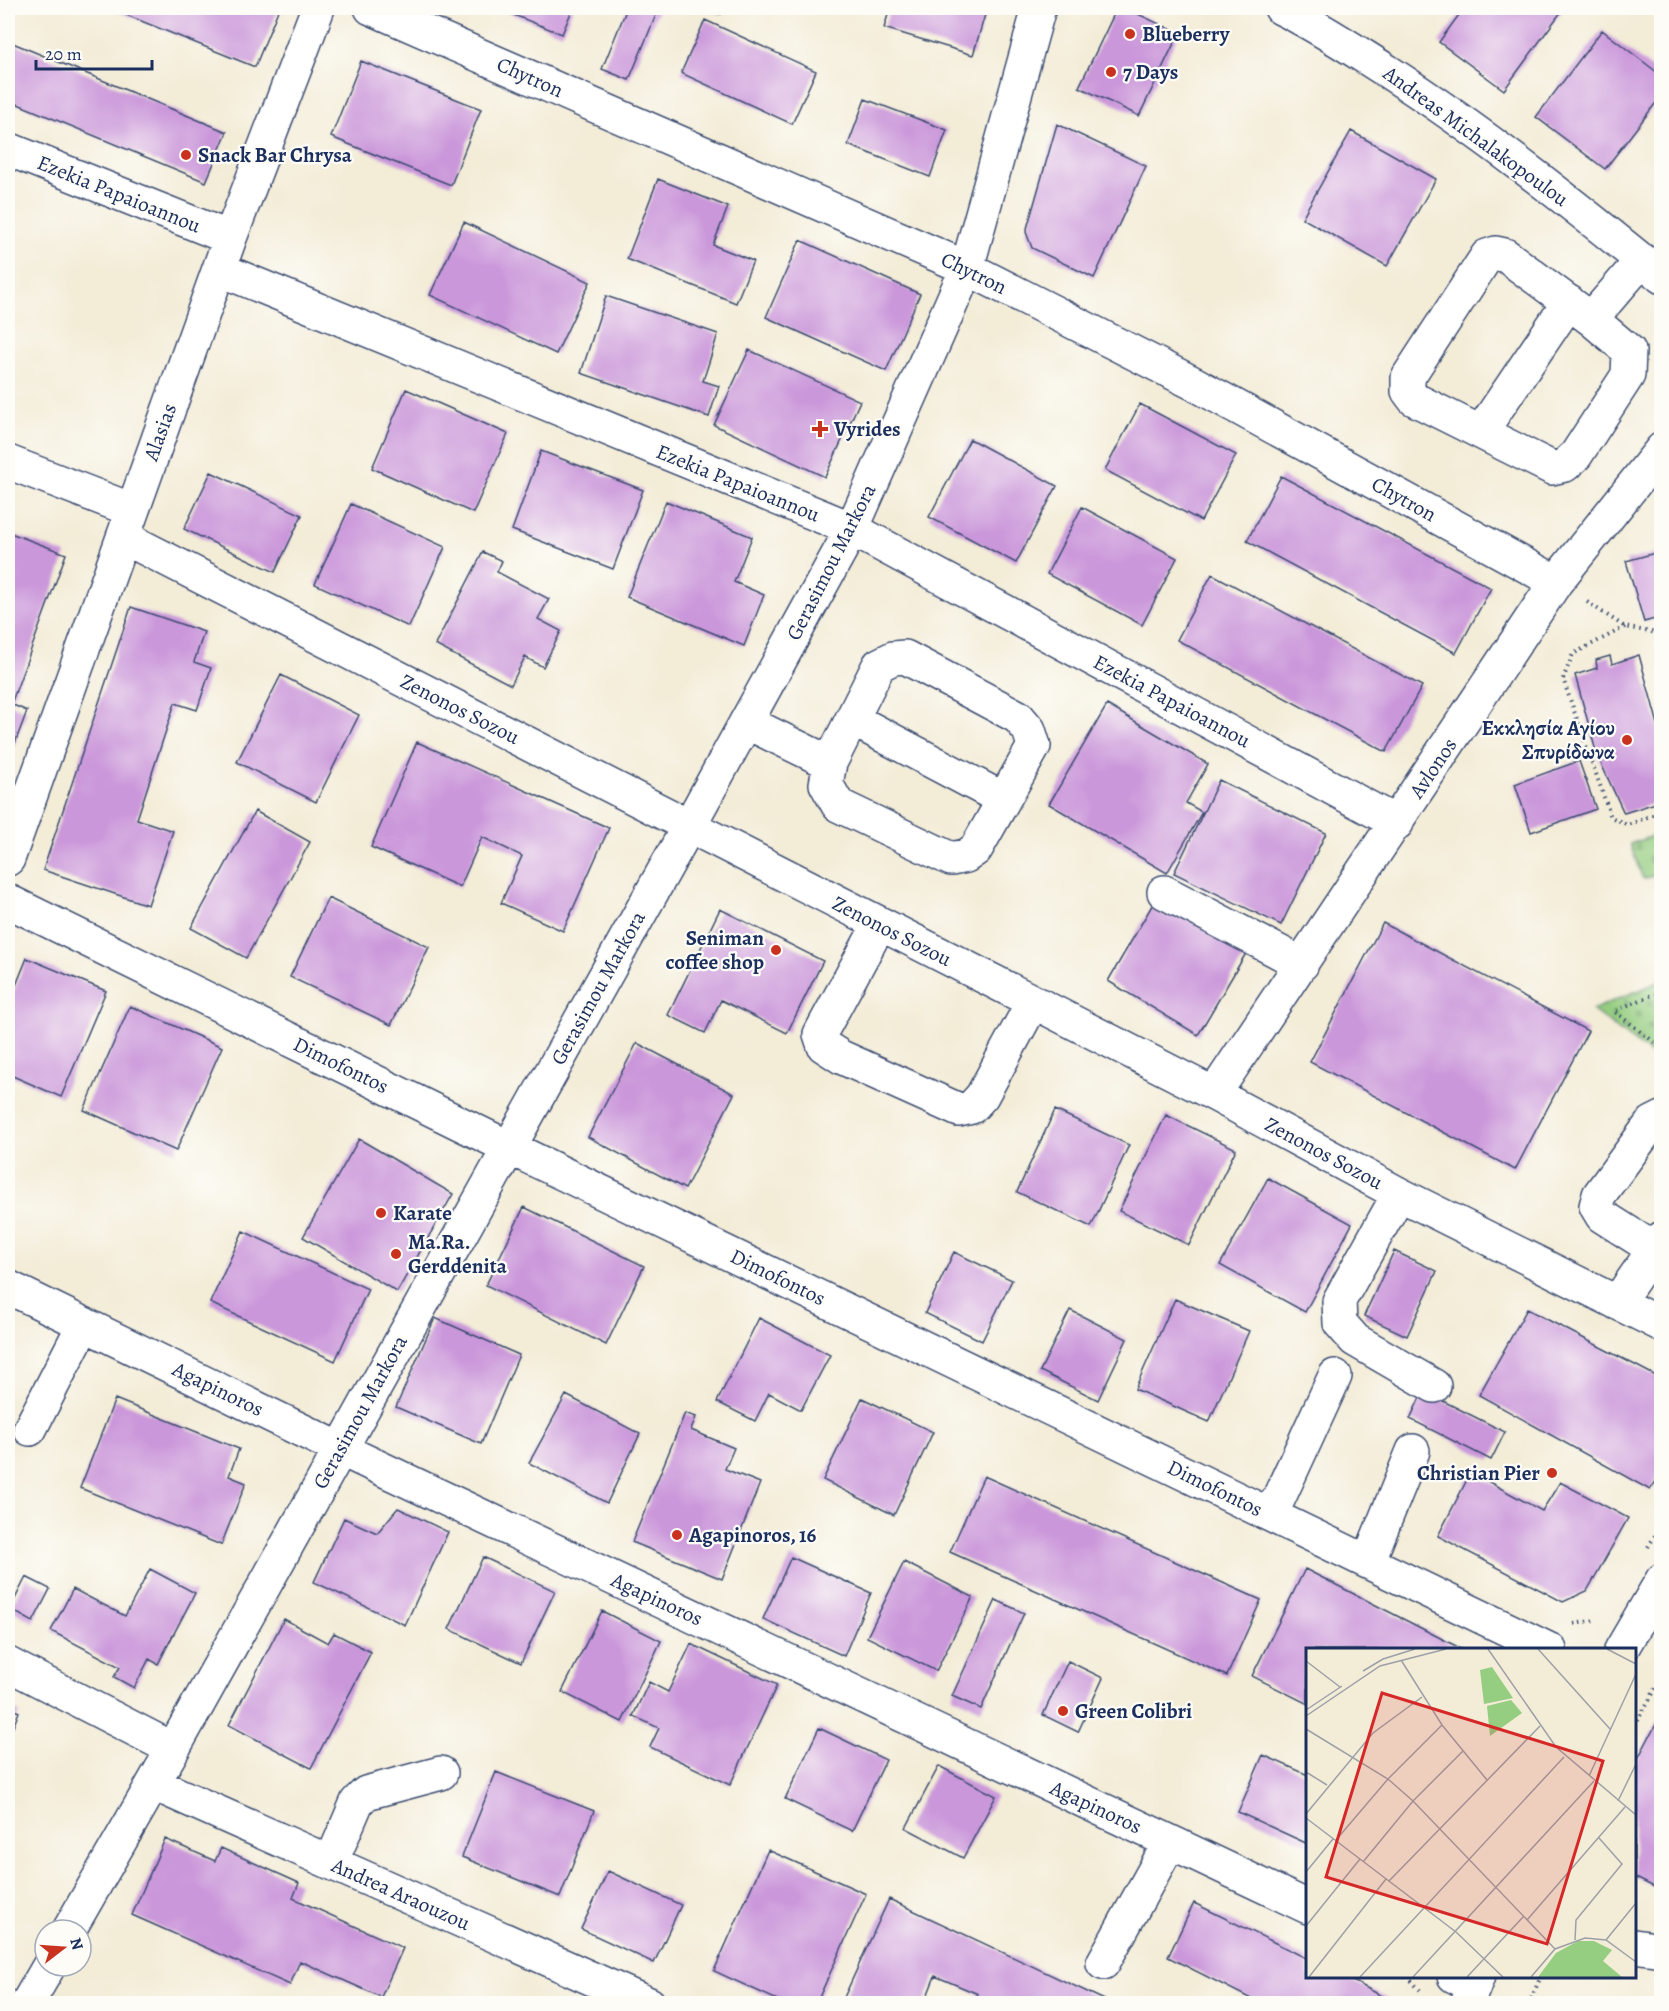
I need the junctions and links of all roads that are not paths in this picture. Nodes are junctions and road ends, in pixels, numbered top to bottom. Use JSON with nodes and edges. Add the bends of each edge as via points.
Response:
{"nodes":[{"id":1,"x":318,"y":8,"type":"edge"},
{"id":2,"x":371,"y":8,"type":"edge"},
{"id":3,"x":1038,"y":8,"type":"edge"},
{"id":4,"x":1281,"y":8,"type":"edge"},
{"id":5,"x":8,"y":149,"type":"edge"},
{"id":6,"x":230,"y":238,"type":"junction"},
{"id":7,"x":967,"y":268,"type":"junction"},
{"id":8,"x":1652,"y":268,"type":"edge"},
{"id":9,"x":219,"y":269,"type":"junction"},
{"id":10,"x":1580,"y":310,"type":"junction"},
{"id":11,"x":1481,"y":432,"type":"junction"},
{"id":12,"x":1662,"y":449,"type":"edge"},
{"id":13,"x":8,"y":462,"type":"edge"},
{"id":14,"x":127,"y":524,"type":"junction"},
{"id":15,"x":852,"y":529,"type":"junction"},
{"id":16,"x":1556,"y":582,"type":"junction"},
{"id":17,"x":852,"y":719,"type":"junction"},
{"id":18,"x":746,"y":722,"type":"junction"},
{"id":19,"x":830,"y":763,"type":"junction"},
{"id":20,"x":1003,"y":800,"type":"junction"},
{"id":21,"x":1397,"y":822,"type":"junction"},
{"id":22,"x":689,"y":826,"type":"junction"},
{"id":23,"x":8,"y":859,"type":"edge"},
{"id":24,"x":1164,"y":892,"type":"dead end"},
{"id":25,"x":8,"y":901,"type":"edge"},
{"id":26,"x":879,"y":925,"type":"junction"},
{"id":27,"x":1302,"y":964,"type":"junction"},
{"id":28,"x":1033,"y":1002,"type":"junction"},
{"id":29,"x":1214,"y":1094,"type":"junction"},
{"id":30,"x":1662,"y":1118,"type":"edge"},
{"id":31,"x":508,"y":1147,"type":"junction"},
{"id":32,"x":1399,"y":1194,"type":"junction"},
{"id":33,"x":1658,"y":1243,"type":"edge"},
{"id":34,"x":8,"y":1287,"type":"edge"},
{"id":35,"x":1617,"y":1303,"type":"junction"},
{"id":36,"x":84,"y":1324,"type":"junction"},
{"id":37,"x":1662,"y":1325,"type":"edge"},
{"id":38,"x":1335,"y":1376,"type":"dead end"},
{"id":39,"x":1434,"y":1386,"type":"dead end"},
{"id":40,"x":30,"y":1429,"type":"dead end"},
{"id":41,"x":340,"y":1449,"type":"junction"},
{"id":42,"x":1413,"y":1451,"type":"dead end"},
{"id":43,"x":1271,"y":1515,"type":"junction"},
{"id":44,"x":1368,"y":1562,"type":"junction"},
{"id":45,"x":1662,"y":1580,"type":"edge"},
{"id":46,"x":1546,"y":1648,"type":"edge"},
{"id":47,"x":1622,"y":1648,"type":"edge"},
{"id":48,"x":8,"y":1664,"type":"edge"},
{"id":49,"x":173,"y":1749,"type":"junction"},
{"id":50,"x":441,"y":1773,"type":"dead end"},
{"id":51,"x":154,"y":1784,"type":"junction"},
{"id":52,"x":1170,"y":1842,"type":"junction"},
{"id":53,"x":331,"y":1863,"type":"junction"},
{"id":54,"x":1306,"y":1906,"type":"edge"},
{"id":55,"x":76,"y":1918,"type":"edge"},
{"id":56,"x":1636,"y":1946,"type":"edge"},
{"id":57,"x":1662,"y":1950,"type":"edge"},
{"id":58,"x":1103,"y":1963,"type":"dead end"},
{"id":59,"x":42,"y":1978,"type":"edge"},
{"id":60,"x":27,"y":2004,"type":"edge"},
{"id":61,"x":649,"y":2004,"type":"edge"}],
"edges":[{"from":1,"to":6,"type":"street","name":"Alasias"},
{"from":2,"to":7,"type":"street","name":"Chytron"},
{"from":3,"to":7,"type":"street","name":"Gerasimou Markora"},
{"from":4,"to":8,"type":"street","name":"Andreas Michalakopoulou","via":[[1314,24],[1443,107]]},
{"from":5,"to":6,"type":"street","name":"Ezekia Papaioannou"},
{"from":6,"to":9,"type":"street","name":"Alasias"},
{"from":7,"to":15,"type":"street","name":"Gerasimou Markora"},
{"from":7,"to":16,"type":"street","name":"Chytron","via":[[1195,384]]},
{"from":8,"to":10,"type":"street"},
{"from":9,"to":14,"type":"street","name":"Alasias"},
{"from":9,"to":15,"type":"street","name":"Ezekia Papaioannou"},
{"from":10,"to":11,"type":"street"},
{"from":10,"to":11,"type":"street","via":[[1629,351],[1629,364],[1628,375],[1576,455],[1565,465],[1552,468]]},
{"from":10,"to":11,"type":"street","via":[[1505,255],[1487,256],[1408,377],[1408,391],[1414,399]]},
{"from":12,"to":16,"type":"street","name":"Avlonos"},
{"from":13,"to":14,"type":"street","name":"Zenonos Sozou"},
{"from":14,"to":22,"type":"street","name":"Zenonos Sozou"},
{"from":14,"to":23,"type":"street","name":"Alasias"},
{"from":15,"to":18,"type":"street","name":"Gerasimou Markora"},
{"from":15,"to":21,"type":"street","name":"Ezekia Papaioannou"},
{"from":16,"to":21,"type":"street","name":"Avlonos"},
{"from":17,"to":19,"type":"street"},
{"from":17,"to":20,"type":"street"},
{"from":17,"to":20,"type":"street","via":[[879,665],[905,657],[1018,717],[1029,730],[1034,746]]},
{"from":18,"to":19,"type":"street"},
{"from":18,"to":22,"type":"street","name":"Gerasimou Markora"},
{"from":19,"to":20,"type":"street","via":[[826,784],[838,805],[951,859],[976,849]]},
{"from":21,"to":27,"type":"street","name":"Avlonos"},
{"from":22,"to":26,"type":"street","name":"Zenonos Sozou"},
{"from":22,"to":31,"type":"street","name":"Gerasimou Markora"},
{"from":24,"to":27,"type":"street"},
{"from":25,"to":31,"type":"street","name":"Dimofontos"},
{"from":26,"to":28,"type":"street","name":"Zenonos Sozou"},
{"from":26,"to":28,"type":"street","via":[[820,1034],[824,1046],[841,1057],[959,1110],[972,1107],[982,1096]]},
{"from":27,"to":29,"type":"street","name":"Avlonos"},
{"from":28,"to":29,"type":"street","name":"Zenonos Sozou"},
{"from":29,"to":32,"type":"street","name":"Zenonos Sozou"},
{"from":30,"to":33,"type":"street","via":[[1652,1123],[1599,1195],[1596,1206],[1602,1216]]},
{"from":31,"to":41,"type":"street","name":"Gerasimou Markora"},
{"from":31,"to":43,"type":"street","name":"Dimofontos"},
{"from":32,"to":35,"type":"street","name":"Zenonos Sozou"},
{"from":32,"to":39,"type":"street","via":[[1339,1301],[1341,1323],[1355,1341]]},
{"from":33,"to":35,"type":"street"},
{"from":34,"to":36,"type":"street","name":"Agapinoros"},
{"from":35,"to":37,"type":"street","name":"Zenonos Sozou"},
{"from":36,"to":40,"type":"street"},
{"from":36,"to":41,"type":"street","name":"Agapinoros"},
{"from":38,"to":43,"type":"street"},
{"from":41,"to":49,"type":"street","name":"Gerasimou Markora"},
{"from":41,"to":52,"type":"street","name":"Agapinoros"},
{"from":42,"to":44,"type":"street"},
{"from":43,"to":44,"type":"street","name":"Dimofontos"},
{"from":44,"to":46,"type":"street","name":"Dimofontos"},
{"from":45,"to":47,"type":"street"},
{"from":48,"to":49,"type":"street"},
{"from":49,"to":51,"type":"street","name":"Gerasimou Markora"},
{"from":50,"to":53,"type":"street","via":[[366,1793],[357,1802]]},
{"from":51,"to":53,"type":"street","name":"Andrea Araouzou"},
{"from":51,"to":55,"type":"street","name":"Gerasimou Markora"},
{"from":52,"to":54,"type":"street","name":"Agapinoros"},
{"from":52,"to":58,"type":"street"},
{"from":53,"to":61,"type":"street","name":"Andrea Araouzou"},
{"from":56,"to":57,"type":"street"},
{"from":59,"to":60,"type":"street"}]}
